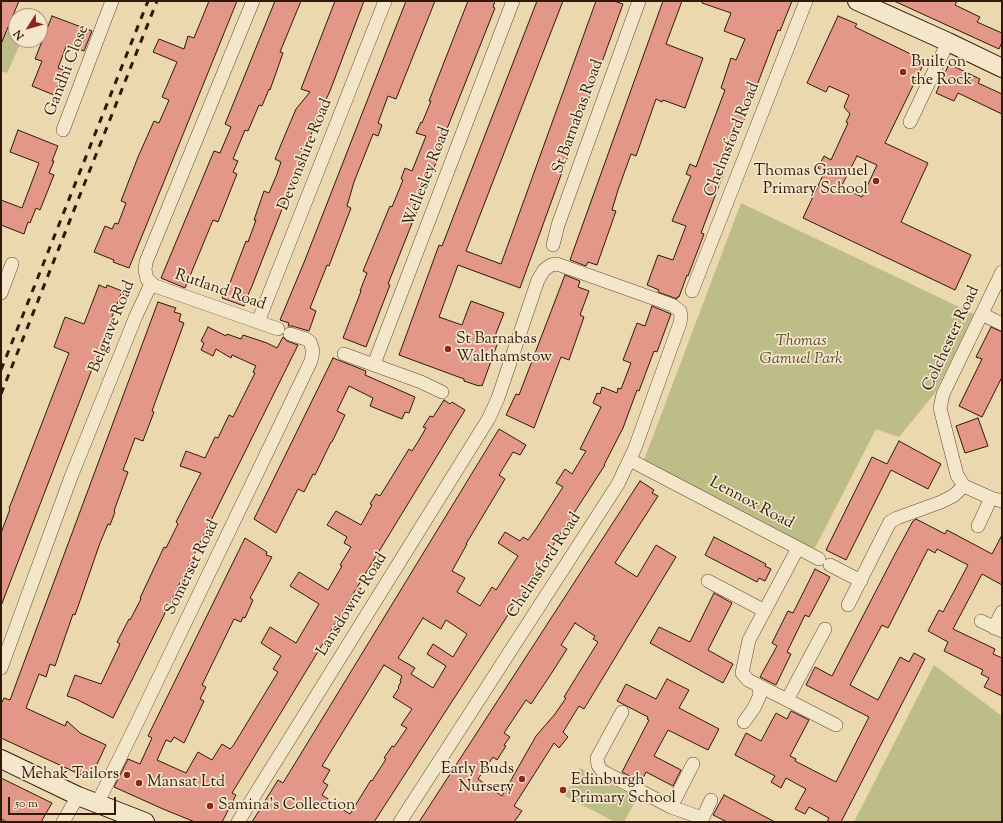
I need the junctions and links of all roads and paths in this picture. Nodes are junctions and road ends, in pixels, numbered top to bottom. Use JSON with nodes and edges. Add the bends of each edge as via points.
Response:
{"nodes":[{"id":1,"x":112,"y":1,"type":"edge"},
{"id":2,"x":253,"y":1,"type":"edge"},
{"id":3,"x":385,"y":1,"type":"edge"},
{"id":4,"x":513,"y":1,"type":"edge"},
{"id":5,"x":639,"y":1,"type":"edge"},
{"id":6,"x":806,"y":1,"type":"edge"},
{"id":7,"x":856,"y":1,"type":"edge"},
{"id":8,"x":948,"y":42,"type":"junction"},
{"id":9,"x":1002,"y":68,"type":"edge"},
{"id":10,"x":910,"y":122,"type":"dead end"},
{"id":11,"x":63,"y":130,"type":"dead end"},
{"id":12,"x":553,"y":245,"type":"dead end"},
{"id":13,"x":12,"y":264,"type":"dead end"},
{"id":14,"x":1002,"y":272,"type":"edge"},
{"id":15,"x":151,"y":284,"type":"junction"},
{"id":16,"x":692,"y":291,"type":"dead end"},
{"id":17,"x":1,"y":294,"type":"edge"},
{"id":18,"x":982,"y":314,"type":"junction"},
{"id":19,"x":258,"y":322,"type":"junction"},
{"id":20,"x":1002,"y":324,"type":"edge"},
{"id":21,"x":312,"y":346,"type":"joint"},
{"id":22,"x":344,"y":354,"type":"dead end"},
{"id":23,"x":374,"y":364,"type":"junction"},
{"id":24,"x":442,"y":392,"type":"dead end"},
{"id":25,"x":495,"y":405,"type":"joint"},
{"id":26,"x":630,"y":460,"type":"junction"},
{"id":27,"x":964,"y":486,"type":"junction"},
{"id":28,"x":996,"y":499,"type":"edge"},
{"id":29,"x":978,"y":526,"type":"dead end"},
{"id":30,"x":798,"y":548,"type":"junction"},
{"id":31,"x":861,"y":580,"type":"junction"},
{"id":32,"x":708,"y":581,"type":"dead end"},
{"id":33,"x":848,"y":605,"type":"dead end"},
{"id":34,"x":764,"y":611,"type":"junction"},
{"id":35,"x":1002,"y":612,"type":"edge"},
{"id":36,"x":981,"y":621,"type":"dead end"},
{"id":37,"x":825,"y":629,"type":"dead end"},
{"id":38,"x":998,"y":629,"type":"edge"},
{"id":39,"x":1,"y":668,"type":"edge"},
{"id":40,"x":759,"y":687,"type":"junction"},
{"id":41,"x":787,"y":700,"type":"junction"},
{"id":42,"x":622,"y":712,"type":"dead end"},
{"id":43,"x":744,"y":722,"type":"dead end"},
{"id":44,"x":836,"y":725,"type":"dead end"},
{"id":45,"x":1,"y":759,"type":"edge"},
{"id":46,"x":693,"y":764,"type":"dead end"},
{"id":47,"x":78,"y":796,"type":"junction"},
{"id":48,"x":710,"y":800,"type":"dead end"},
{"id":49,"x":97,"y":804,"type":"junction"},
{"id":50,"x":671,"y":807,"type":"junction"},
{"id":51,"x":702,"y":820,"type":"edge"},
{"id":52,"x":63,"y":822,"type":"edge"},
{"id":53,"x":145,"y":822,"type":"edge"},
{"id":54,"x":238,"y":822,"type":"edge"},
{"id":55,"x":400,"y":822,"type":"edge"}],
"edges":[{"from":1,"to":11,"type":"street","name":"Gandhi Close"},
{"from":2,"to":15,"type":"street","name":"Belgrave Road","via":[[146,262],[146,276]]},
{"from":3,"to":19,"type":"street","name":"Devonshire Road"},
{"from":4,"to":23,"type":"street","name":"Wellesley Road"},
{"from":5,"to":12,"type":"street","name":"St Barnabas Road"},
{"from":6,"to":16,"type":"street","name":"Chelmsford Road"},
{"from":7,"to":8,"type":"street"},
{"from":8,"to":9,"type":"street"},
{"from":8,"to":10,"type":"street"},
{"from":13,"to":17,"type":"street"},
{"from":14,"to":18,"type":"street","name":"Colchester Road"},
{"from":15,"to":19,"type":"street","name":"Rutland Road"},
{"from":15,"to":39,"type":"street","name":"Belgrave Road","via":[[71,477]]},
{"from":18,"to":20,"type":"street"},
{"from":18,"to":27,"type":"street","name":"Colchester Road","via":[[943,394],[940,408],[957,474]]},
{"from":19,"to":21,"type":"street","name":"Rutland Road","via":[[306,339]]},
{"from":21,"to":49,"type":"street","name":"Somerset Road","via":[[311,362]]},
{"from":22,"to":23,"type":"street"},
{"from":23,"to":24,"type":"street"},
{"from":25,"to":26,"type":"street","name":"Chelmsford Road","via":[[538,280],[544,270],[554,264],[672,305],[680,311],[680,323]]},
{"from":25,"to":54,"type":"street","name":"Lansdowne Road"},
{"from":26,"to":30,"type":"street","name":"Lennox Road"},
{"from":26,"to":55,"type":"street","name":"Chelmsford Road","via":[[614,491]]},
{"from":27,"to":28,"type":"street"},
{"from":27,"to":31,"type":"street","via":[[941,502],[890,522]]},
{"from":28,"to":29,"type":"street"},
{"from":30,"to":31,"type":"street"},
{"from":30,"to":34,"type":"street","name":"Lennox Road"},
{"from":31,"to":33,"type":"street"},
{"from":32,"to":34,"type":"street"},
{"from":34,"to":40,"type":"street","name":"Lennox Road","via":[[749,640],[742,673]]},
{"from":35,"to":38,"type":"street"},
{"from":36,"to":38,"type":"street"},
{"from":37,"to":41,"type":"street"},
{"from":40,"to":41,"type":"street","name":"Lennox Road"},
{"from":40,"to":43,"type":"street","via":[[760,695]]},
{"from":41,"to":44,"type":"street","name":"Lennox Road"},
{"from":42,"to":50,"type":"street","via":[[597,758],[598,765],[602,771]]},
{"from":45,"to":47,"type":"street"},
{"from":46,"to":50,"type":"street"},
{"from":47,"to":49,"type":"street"},
{"from":47,"to":52,"type":"street"},
{"from":48,"to":51,"type":"street"},
{"from":49,"to":53,"type":"street"},
{"from":50,"to":51,"type":"street"}]}
